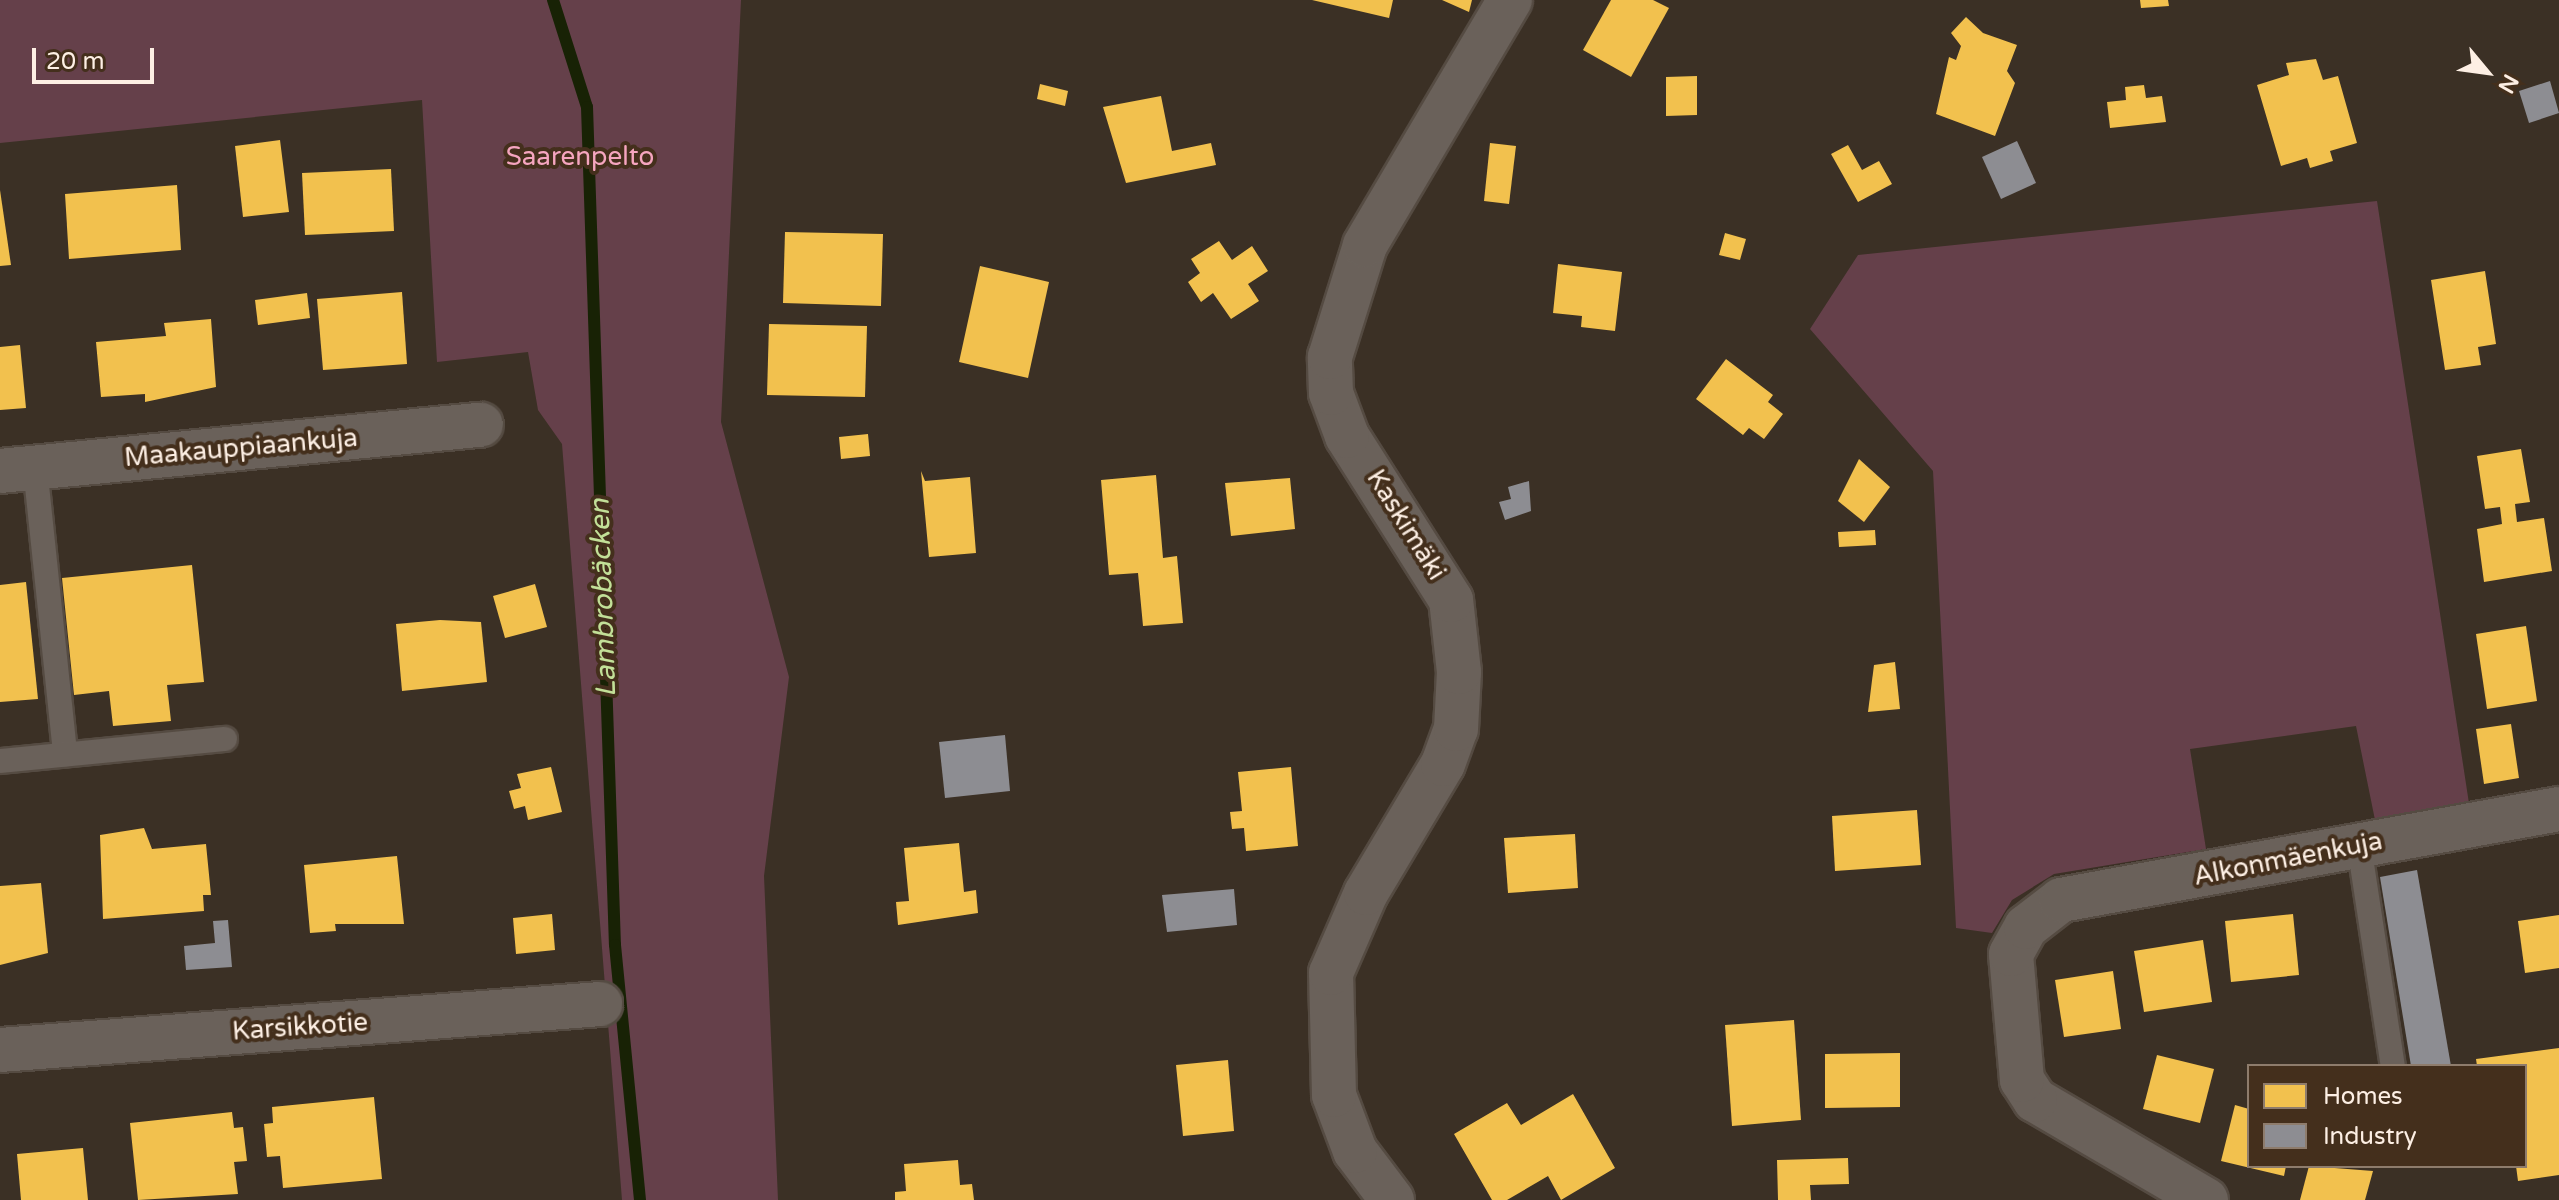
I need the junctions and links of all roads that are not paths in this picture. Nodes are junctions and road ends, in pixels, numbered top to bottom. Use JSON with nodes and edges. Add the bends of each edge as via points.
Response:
{"nodes":[{"id":1,"x":1510,"y":0,"type":"edge"},
{"id":2,"x":481,"y":425,"type":"dead end"},
{"id":3,"x":18,"y":469,"type":"edge"},
{"id":4,"x":225,"y":739,"type":"dead end"},
{"id":5,"x":65,"y":754,"type":"junction"},
{"id":6,"x":0,"y":761,"type":"edge"},
{"id":7,"x":2559,"y":809,"type":"edge"},
{"id":8,"x":2359,"y":845,"type":"junction"},
{"id":9,"x":600,"y":1004,"type":"dead end"},
{"id":10,"x":0,"y":1050,"type":"edge"},
{"id":11,"x":2393,"y":1064,"type":"edge"},
{"id":12,"x":1392,"y":1200,"type":"edge"},
{"id":13,"x":2206,"y":1200,"type":"edge"}],
"edges":[{"from":1,"to":12,"type":"street","name":"Kaskimäki","via":[[1365,245],[1330,357],[1331,393],[1347,436],[1443,582],[1459,672],[1456,729],[1443,764],[1366,893],[1331,973],[1334,1095],[1355,1151]]},
{"from":2,"to":3,"type":"street","name":"Maakauppiaankuja"},
{"from":3,"to":5,"type":"lane"},
{"from":4,"to":5,"type":"lane"},
{"from":5,"to":6,"type":"lane"},
{"from":7,"to":8,"type":"street","name":"Alkonmäenkuja"},
{"from":8,"to":11,"type":"lane"},
{"from":8,"to":13,"type":"street","name":"Alkonmäenkuja","via":[[2061,900],[2026,927],[2011,954],[2022,1080],[2035,1100]]},
{"from":9,"to":10,"type":"street","name":"Karsikkotie"}]}
